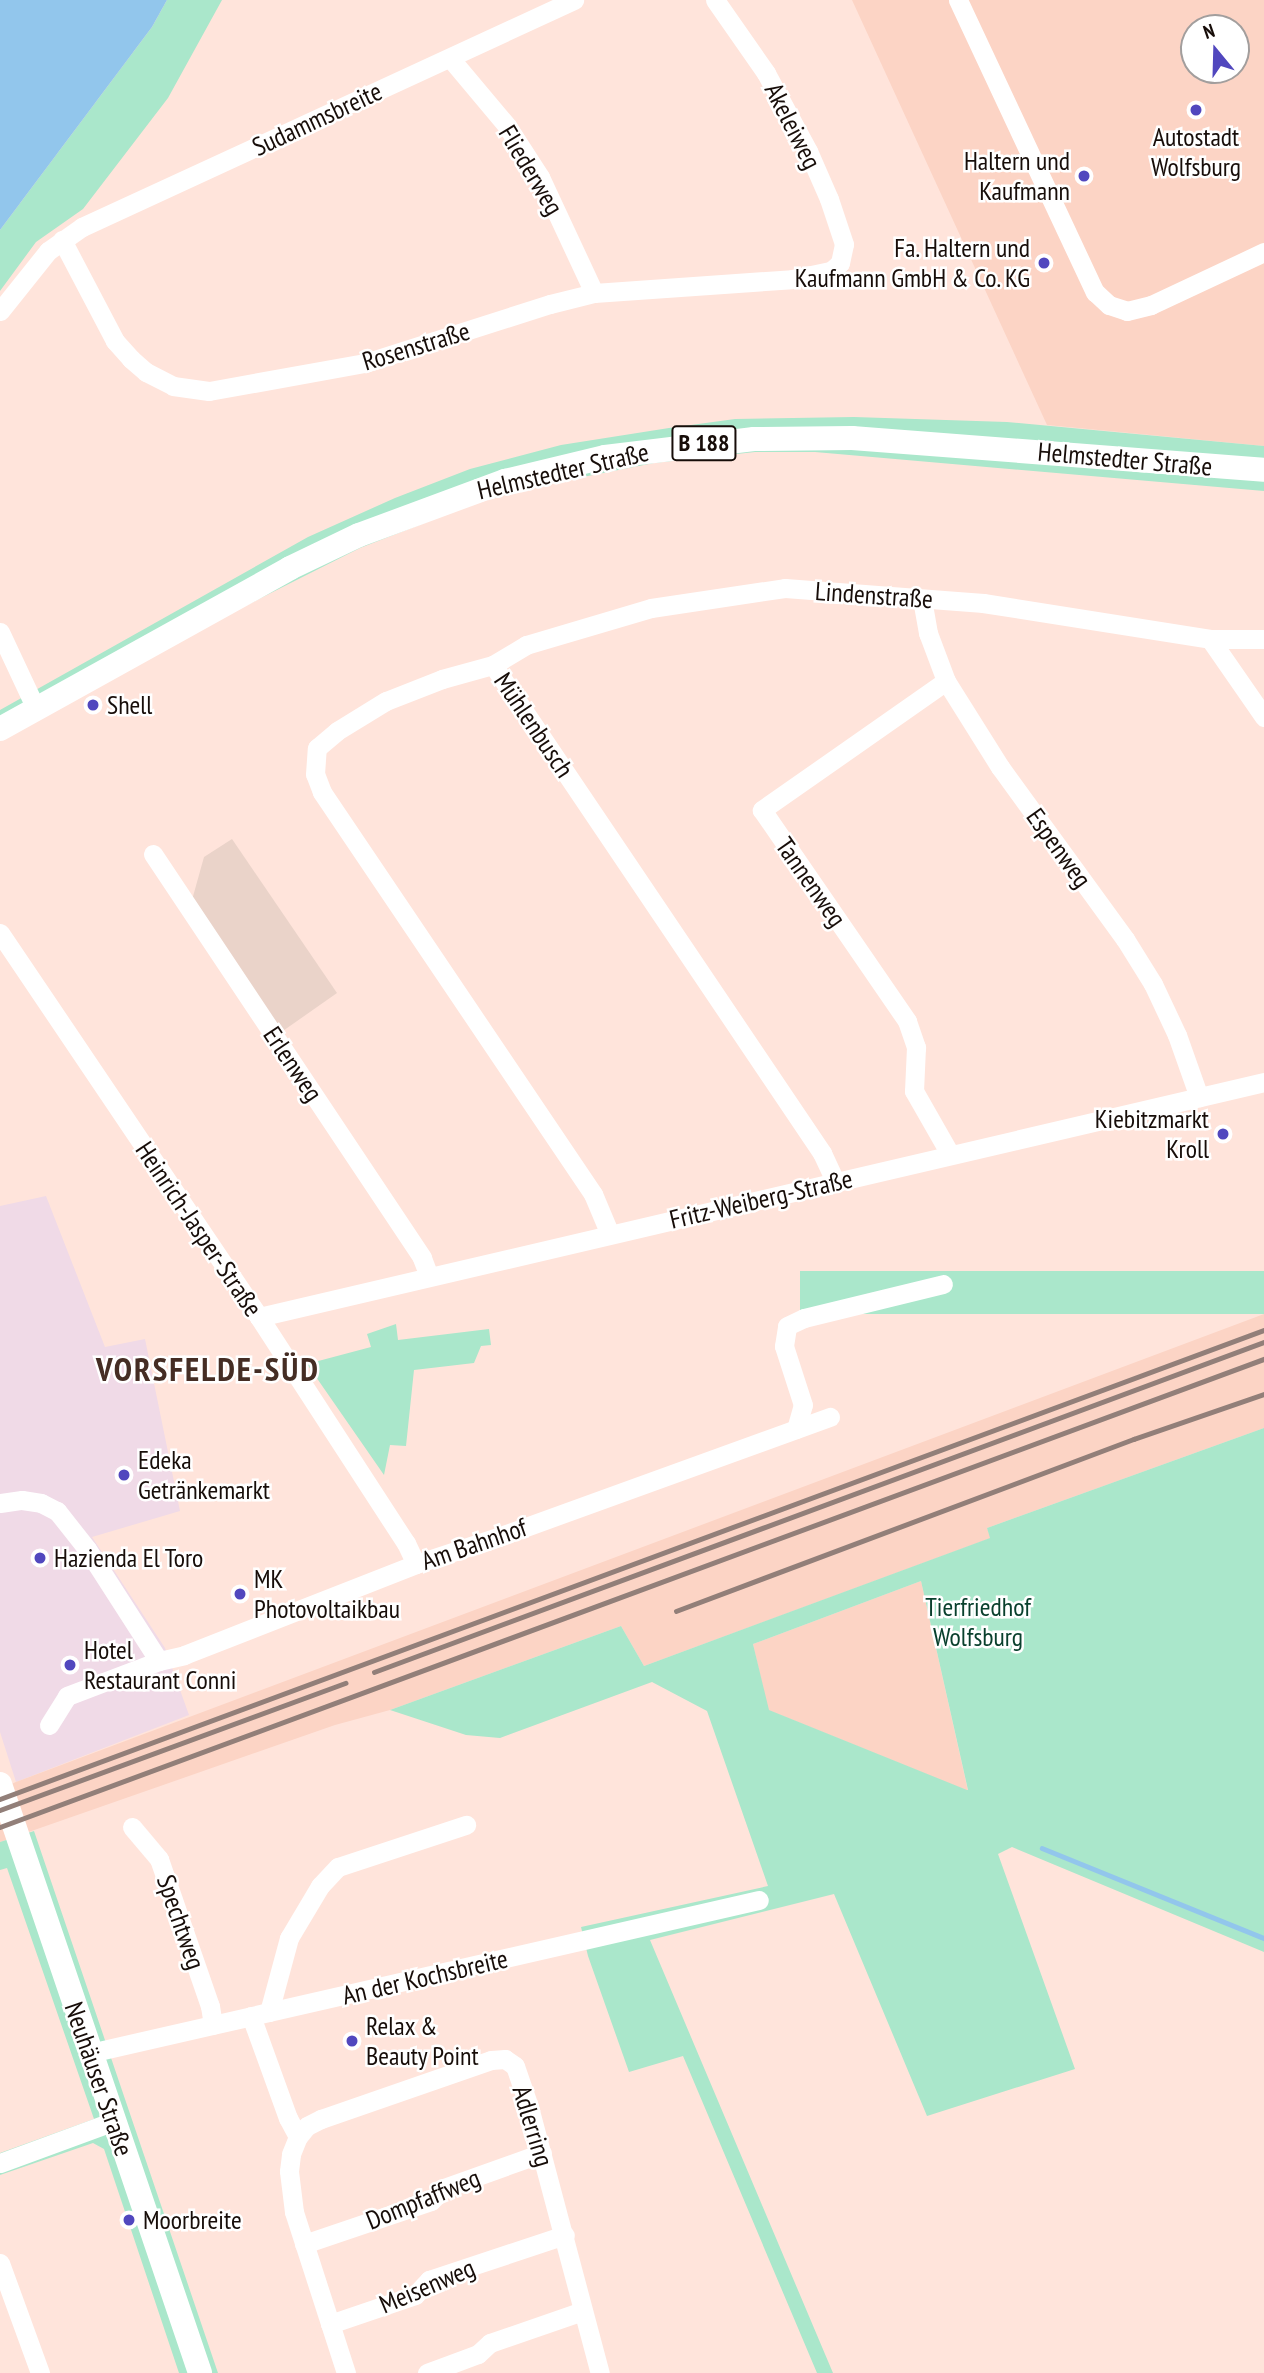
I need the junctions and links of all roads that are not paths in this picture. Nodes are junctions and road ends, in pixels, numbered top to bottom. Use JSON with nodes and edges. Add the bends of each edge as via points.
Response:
{"nodes":[{"id":1,"x":574,"y":0,"type":"edge"},
{"id":2,"x":715,"y":0,"type":"edge"},
{"id":3,"x":958,"y":0,"type":"edge"},
{"id":4,"x":450,"y":58,"type":"junction"},
{"id":5,"x":62,"y":240,"type":"junction"},
{"id":6,"x":1264,"y":253,"type":"edge"},
{"id":7,"x":840,"y":263,"type":"joint"},
{"id":8,"x":594,"y":293,"type":"junction"},
{"id":9,"x":0,"y":311,"type":"edge"},
{"id":10,"x":1264,"y":470,"type":"edge"},
{"id":11,"x":922,"y":599,"type":"junction"},
{"id":12,"x":0,"y":632,"type":"edge"},
{"id":13,"x":1210,"y":639,"type":"junction"},
{"id":14,"x":1264,"y":639,"type":"edge"},
{"id":15,"x":493,"y":664,"type":"junction"},
{"id":16,"x":946,"y":681,"type":"junction"},
{"id":17,"x":36,"y":709,"type":"junction"},
{"id":18,"x":1264,"y":717,"type":"edge"},
{"id":19,"x":0,"y":729,"type":"edge"},
{"id":20,"x":153,"y":854,"type":"dead end"},
{"id":21,"x":0,"y":933,"type":"edge"},
{"id":22,"x":1264,"y":1082,"type":"edge"},
{"id":23,"x":1199,"y":1097,"type":"junction"},
{"id":24,"x":950,"y":1154,"type":"junction"},
{"id":25,"x":836,"y":1183,"type":"junction"},
{"id":26,"x":610,"y":1232,"type":"junction"},
{"id":27,"x":429,"y":1276,"type":"junction"},
{"id":28,"x":943,"y":1284,"type":"dead end"},
{"id":29,"x":259,"y":1317,"type":"junction"},
{"id":30,"x":830,"y":1417,"type":"dead end"},
{"id":31,"x":796,"y":1429,"type":"junction"},
{"id":32,"x":0,"y":1503,"type":"edge"},
{"id":33,"x":416,"y":1564,"type":"junction"},
{"id":34,"x":159,"y":1661,"type":"junction"},
{"id":35,"x":49,"y":1724,"type":"dead end"},
{"id":36,"x":0,"y":1784,"type":"edge"},
{"id":37,"x":466,"y":1825,"type":"dead end"},
{"id":38,"x":132,"y":1827,"type":"dead end"},
{"id":39,"x":759,"y":1900,"type":"dead end"},
{"id":40,"x":260,"y":2014,"type":"junction"},
{"id":41,"x":213,"y":2025,"type":"junction"},
{"id":42,"x":90,"y":2053,"type":"junction"},
{"id":43,"x":114,"y":2121,"type":"junction"},
{"id":44,"x":298,"y":2137,"type":"junction"},
{"id":45,"x":542,"y":2153,"type":"junction"},
{"id":46,"x":0,"y":2163,"type":"edge"},
{"id":47,"x":565,"y":2235,"type":"junction"},
{"id":48,"x":304,"y":2244,"type":"junction"},
{"id":49,"x":0,"y":2263,"type":"edge"},
{"id":50,"x":583,"y":2311,"type":"junction"},
{"id":51,"x":330,"y":2324,"type":"junction"},
{"id":52,"x":40,"y":2373,"type":"edge"},
{"id":53,"x":200,"y":2373,"type":"edge"},
{"id":54,"x":346,"y":2373,"type":"edge"},
{"id":55,"x":427,"y":2373,"type":"edge"},
{"id":56,"x":600,"y":2373,"type":"edge"}],
"edges":[{"from":1,"to":4,"type":"street","name":"Sudammsbreite"},
{"from":2,"to":7,"type":"street","name":"Akeleiweg","via":[[766,73],[808,152],[842,235]]},
{"from":3,"to":6,"type":"street","via":[[1095,292],[1109,305],[1127,311],[1151,305]]},
{"from":4,"to":5,"type":"street","name":"Sudammsbreite"},
{"from":4,"to":8,"type":"street","name":"Fliederweg","via":[[507,126],[540,177]]},
{"from":5,"to":8,"type":"street","name":"Rosenstraße","via":[[123,350],[160,381],[190,390],[231,389],[365,363]]},
{"from":5,"to":9,"type":"street","name":"Sudammsbreite","via":[[24,277]]},
{"from":7,"to":8,"type":"street","name":"Rosenstraße","via":[[831,271],[792,279]]},
{"from":10,"to":17,"type":"main road","name":"Helmstedter Straße","number":"B 188","via":[[826,437],[705,443],[605,457],[505,481],[359,535],[290,568]]},
{"from":11,"to":13,"type":"street","name":"Lindenstraße","via":[[983,603]]},
{"from":11,"to":15,"type":"street","name":"Lindenstraße","via":[[785,588],[716,597],[584,626],[526,645]]},
{"from":11,"to":16,"type":"street","name":"Espenweg","via":[[928,633]]},
{"from":12,"to":17,"type":"street"},
{"from":13,"to":14,"type":"street","name":"Lindenstraße"},
{"from":13,"to":18,"type":"street"},
{"from":15,"to":25,"type":"street","name":"Mühlenbusch","via":[[822,1153]]},
{"from":15,"to":26,"type":"street","name":"Mühlenbusch","via":[[386,701],[337,731],[317,748],[315,774],[322,792],[593,1194]]},
{"from":16,"to":23,"type":"street","name":"Espenweg","via":[[1000,767],[1153,984]]},
{"from":16,"to":24,"type":"street","name":"Tannenweg","via":[[762,810],[907,1021],[916,1047],[914,1091]]},
{"from":17,"to":19,"type":"main road","name":"Helmstedter Straße","number":"B 188"},
{"from":20,"to":27,"type":"street","name":"Erlenweg","via":[[422,1258]]},
{"from":21,"to":29,"type":"street","name":"Heinrich-Jasper-Straße"},
{"from":22,"to":23,"type":"street","name":"Fritz-Weiberg-Straße"},
{"from":23,"to":24,"type":"street","name":"Fritz-Weiberg-Straße"},
{"from":24,"to":25,"type":"street","name":"Fritz-Weiberg-Straße"},
{"from":25,"to":26,"type":"street","name":"Fritz-Weiberg-Straße"},
{"from":26,"to":27,"type":"street","name":"Fritz-Weiberg-Straße"},
{"from":27,"to":29,"type":"street","name":"Fritz-Weiberg-Straße"},
{"from":28,"to":31,"type":"street","via":[[787,1326],[784,1346],[803,1405]]},
{"from":29,"to":33,"type":"street","name":"Heinrich-Jasper-Straße"},
{"from":30,"to":31,"type":"street","name":"Am Bahnhof"},
{"from":31,"to":33,"type":"street","name":"Am Bahnhof"},
{"from":32,"to":34,"type":"street","via":[[22,1500],[57,1511]]},
{"from":33,"to":34,"type":"street","name":"Am Bahnhof","via":[[222,1641]]},
{"from":34,"to":35,"type":"street","name":"Am Bahnhof","via":[[67,1696]]},
{"from":36,"to":42,"type":"main road","name":"Neuhäuser Straße"},
{"from":37,"to":40,"type":"street","via":[[338,1867],[320,1885],[289,1938]]},
{"from":38,"to":41,"type":"street","name":"Spechtweg","via":[[159,1860]]},
{"from":39,"to":40,"type":"street","name":"An der Kochsbreite"},
{"from":40,"to":41,"type":"street","name":"An der Kochsbreite"},
{"from":40,"to":44,"type":"street","via":[[288,2118]]},
{"from":41,"to":42,"type":"street","name":"An der Kochsbreite"},
{"from":42,"to":43,"type":"main road","name":"Neuhäuser Straße"},
{"from":43,"to":46,"type":"street"},
{"from":43,"to":53,"type":"main road","name":"Neuhäuser Straße"},
{"from":44,"to":45,"type":"street","name":"Adlerring","via":[[321,2119],[505,2059],[515,2066]]},
{"from":44,"to":48,"type":"street","via":[[289,2171]]},
{"from":45,"to":47,"type":"street","name":"Adlerring"},
{"from":45,"to":48,"type":"street","name":"Dompfaffweg","via":[[444,2188],[431,2201]]},
{"from":47,"to":50,"type":"street","name":"Adlerring"},
{"from":47,"to":51,"type":"street","name":"Meisenweg","via":[[429,2280],[415,2295]]},
{"from":48,"to":51,"type":"street"},
{"from":49,"to":52,"type":"street"},
{"from":50,"to":55,"type":"street","via":[[490,2343],[478,2354]]},
{"from":50,"to":56,"type":"street","name":"Adlerring"},
{"from":51,"to":54,"type":"street"}]}
